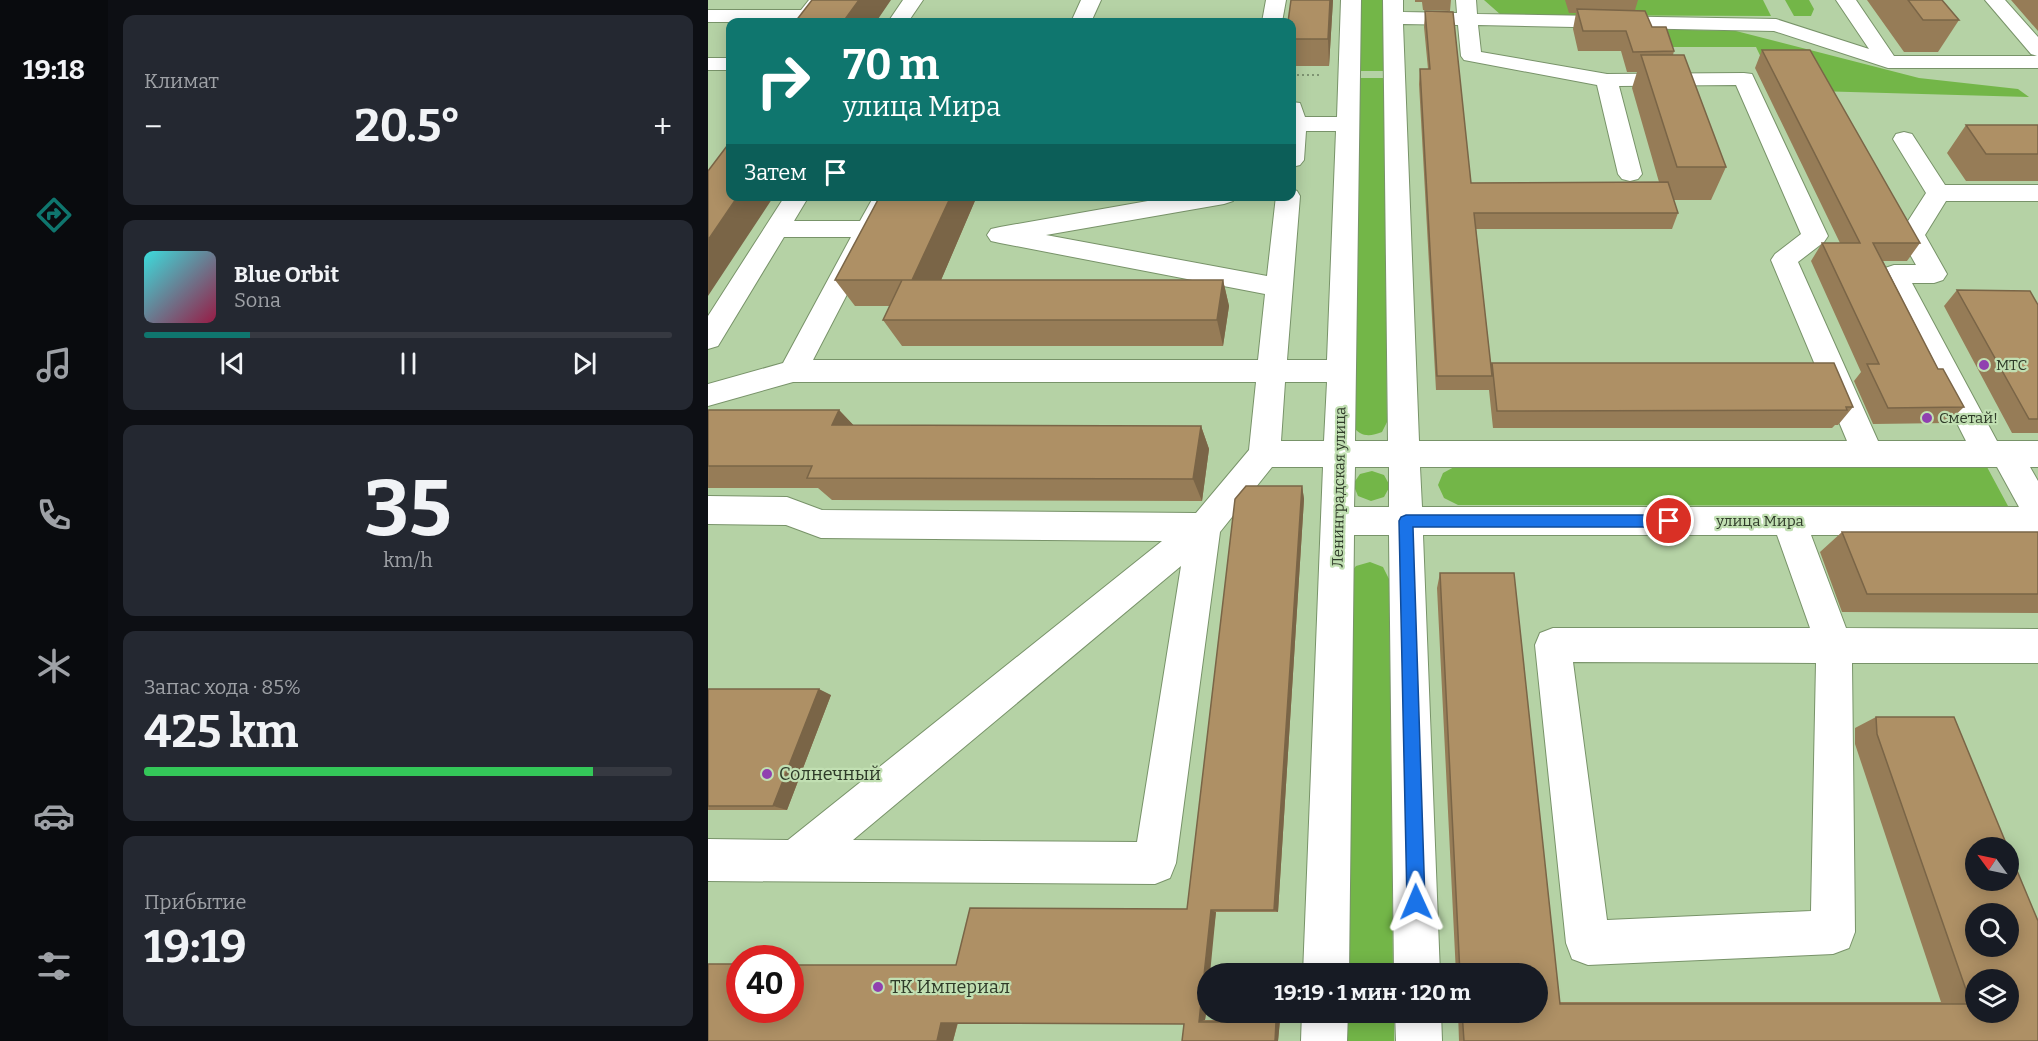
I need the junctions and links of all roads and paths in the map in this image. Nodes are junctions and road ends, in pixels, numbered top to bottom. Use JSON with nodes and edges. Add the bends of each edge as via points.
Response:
{"nodes":[{"id":1,"x":819,"y":0,"type":"edge"},
{"id":2,"x":914,"y":0,"type":"edge"},
{"id":3,"x":1091,"y":0,"type":"edge"},
{"id":4,"x":1276,"y":0,"type":"edge"},
{"id":5,"x":1351,"y":0,"type":"edge"},
{"id":6,"x":1466,"y":0,"type":"edge"},
{"id":7,"x":1846,"y":0,"type":"edge"},
{"id":8,"x":1995,"y":0,"type":"edge"},
{"id":9,"x":1393,"y":9,"type":"edge"},
{"id":10,"x":708,"y":16,"type":"edge"},
{"id":11,"x":901,"y":18,"type":"edge"},
{"id":12,"x":1083,"y":18,"type":"edge"},
{"id":13,"x":1273,"y":18,"type":"edge"},
{"id":14,"x":1468,"y":21,"type":"junction"},
{"id":15,"x":1946,"y":44,"type":"edge"},
{"id":16,"x":2038,"y":50,"type":"edge"},
{"id":17,"x":1888,"y":62,"type":"junction"},
{"id":18,"x":1959,"y":62,"type":"junction"},
{"id":19,"x":2038,"y":62,"type":"edge"},
{"id":20,"x":708,"y":64,"type":"edge"},
{"id":21,"x":726,"y":64,"type":"edge"},
{"id":22,"x":1608,"y":80,"type":"junction"},
{"id":23,"x":1296,"y":119,"type":"edge"},
{"id":24,"x":1348,"y":124,"type":"junction"},
{"id":25,"x":1904,"y":139,"type":"dead end"},
{"id":26,"x":1630,"y":174,"type":"dead end"},
{"id":27,"x":2038,"y":193,"type":"edge"},
{"id":28,"x":1938,"y":194,"type":"junction"},
{"id":29,"x":794,"y":201,"type":"edge"},
{"id":30,"x":883,"y":201,"type":"edge"},
{"id":31,"x":1195,"y":201,"type":"edge"},
{"id":32,"x":1288,"y":201,"type":"edge"},
{"id":33,"x":777,"y":229,"type":"junction"},
{"id":34,"x":869,"y":229,"type":"junction"},
{"id":35,"x":1280,"y":287,"type":"junction"},
{"id":36,"x":708,"y":339,"type":"edge"},
{"id":37,"x":793,"y":371,"type":"junction"},
{"id":38,"x":1271,"y":371,"type":"junction"},
{"id":39,"x":1342,"y":371,"type":"junction"},
{"id":40,"x":708,"y":395,"type":"edge"},
{"id":41,"x":1339,"y":453,"type":"junction"},
{"id":42,"x":1264,"y":454,"type":"junction"},
{"id":43,"x":1405,"y":454,"type":"junction"},
{"id":44,"x":1868,"y":454,"type":"junction"},
{"id":45,"x":1997,"y":454,"type":"junction"},
{"id":46,"x":2038,"y":454,"type":"edge"},
{"id":47,"x":708,"y":510,"type":"edge"},
{"id":48,"x":2038,"y":511,"type":"edge"},
{"id":49,"x":1338,"y":521,"type":"junction"},
{"id":50,"x":1406,"y":521,"type":"junction"},
{"id":51,"x":1789,"y":521,"type":"junction"},
{"id":52,"x":2038,"y":521,"type":"edge"},
{"id":53,"x":1204,"y":527,"type":"junction"},
{"id":54,"x":1834,"y":646,"type":"junction"},
{"id":55,"x":2038,"y":646,"type":"edge"},
{"id":56,"x":708,"y":860,"type":"edge"},
{"id":57,"x":795,"y":861,"type":"junction"},
{"id":58,"x":1326,"y":963,"type":"edge"},
{"id":59,"x":1417,"y":963,"type":"edge"},
{"id":60,"x":1325,"y":1023,"type":"edge"},
{"id":61,"x":1418,"y":1023,"type":"edge"},
{"id":62,"x":1324,"y":1041,"type":"edge"},
{"id":63,"x":1419,"y":1041,"type":"edge"}],
"edges":[{"from":1,"to":10,"type":"street","via":[[806,16]]},
{"from":2,"to":11,"type":"street"},
{"from":3,"to":12,"type":"street"},
{"from":4,"to":13,"type":"street"},
{"from":5,"to":24,"type":"street","name":"Ленинградская улица"},
{"from":6,"to":14,"type":"street"},
{"from":7,"to":17,"type":"street"},
{"from":8,"to":16,"type":"street"},
{"from":9,"to":14,"type":"street"},
{"from":9,"to":43,"type":"street"},
{"from":14,"to":17,"type":"street","via":[[1776,25]]},
{"from":14,"to":22,"type":"street","via":[[1471,56]]},
{"from":15,"to":18,"type":"street"},
{"from":17,"to":18,"type":"street"},
{"from":18,"to":19,"type":"street"},
{"from":20,"to":21,"type":"street"},
{"from":22,"to":26,"type":"street"},
{"from":22,"to":44,"type":"street","via":[[1744,79],[1815,236],[1784,260]]},
{"from":23,"to":24,"type":"street"},
{"from":24,"to":39,"type":"street","name":"Ленинградская улица"},
{"from":25,"to":28,"type":"street"},
{"from":27,"to":28,"type":"street"},
{"from":28,"to":45,"type":"street","via":[[1912,235],[1934,274],[1894,274]]},
{"from":29,"to":33,"type":"street"},
{"from":30,"to":34,"type":"street"},
{"from":31,"to":35,"type":"street","via":[[1000,235]]},
{"from":32,"to":35,"type":"street"},
{"from":33,"to":34,"type":"street"},
{"from":33,"to":36,"type":"street"},
{"from":34,"to":37,"type":"street"},
{"from":35,"to":38,"type":"street"},
{"from":37,"to":38,"type":"street"},
{"from":37,"to":40,"type":"street"},
{"from":38,"to":39,"type":"street"},
{"from":38,"to":42,"type":"street"},
{"from":39,"to":41,"type":"street","name":"Ленинградская улица"},
{"from":41,"to":42,"type":"street"},
{"from":41,"to":43,"type":"street"},
{"from":41,"to":49,"type":"street","name":"Ленинградская улица"},
{"from":42,"to":53,"type":"street"},
{"from":43,"to":44,"type":"street"},
{"from":43,"to":50,"type":"street"},
{"from":44,"to":45,"type":"street"},
{"from":45,"to":46,"type":"street"},
{"from":45,"to":48,"type":"street"},
{"from":47,"to":53,"type":"street","via":[[787,511],[821,524]]},
{"from":49,"to":50,"type":"street","name":"улица Мира"},
{"from":49,"to":58,"type":"street","name":"Ленинградская улица"},
{"from":50,"to":51,"type":"street","name":"улица Мира"},
{"from":50,"to":59,"type":"street"},
{"from":51,"to":52,"type":"street","name":"улица Мира"},
{"from":51,"to":54,"type":"street"},
{"from":53,"to":57,"type":"street"},
{"from":53,"to":57,"type":"street","via":[[1155,863]]},
{"from":54,"to":54,"type":"street","via":[[1553,645],[1588,943],[1833,932]]},
{"from":54,"to":55,"type":"street"},
{"from":56,"to":57,"type":"street"},
{"from":60,"to":62,"type":"street"},
{"from":61,"to":63,"type":"street"}]}
